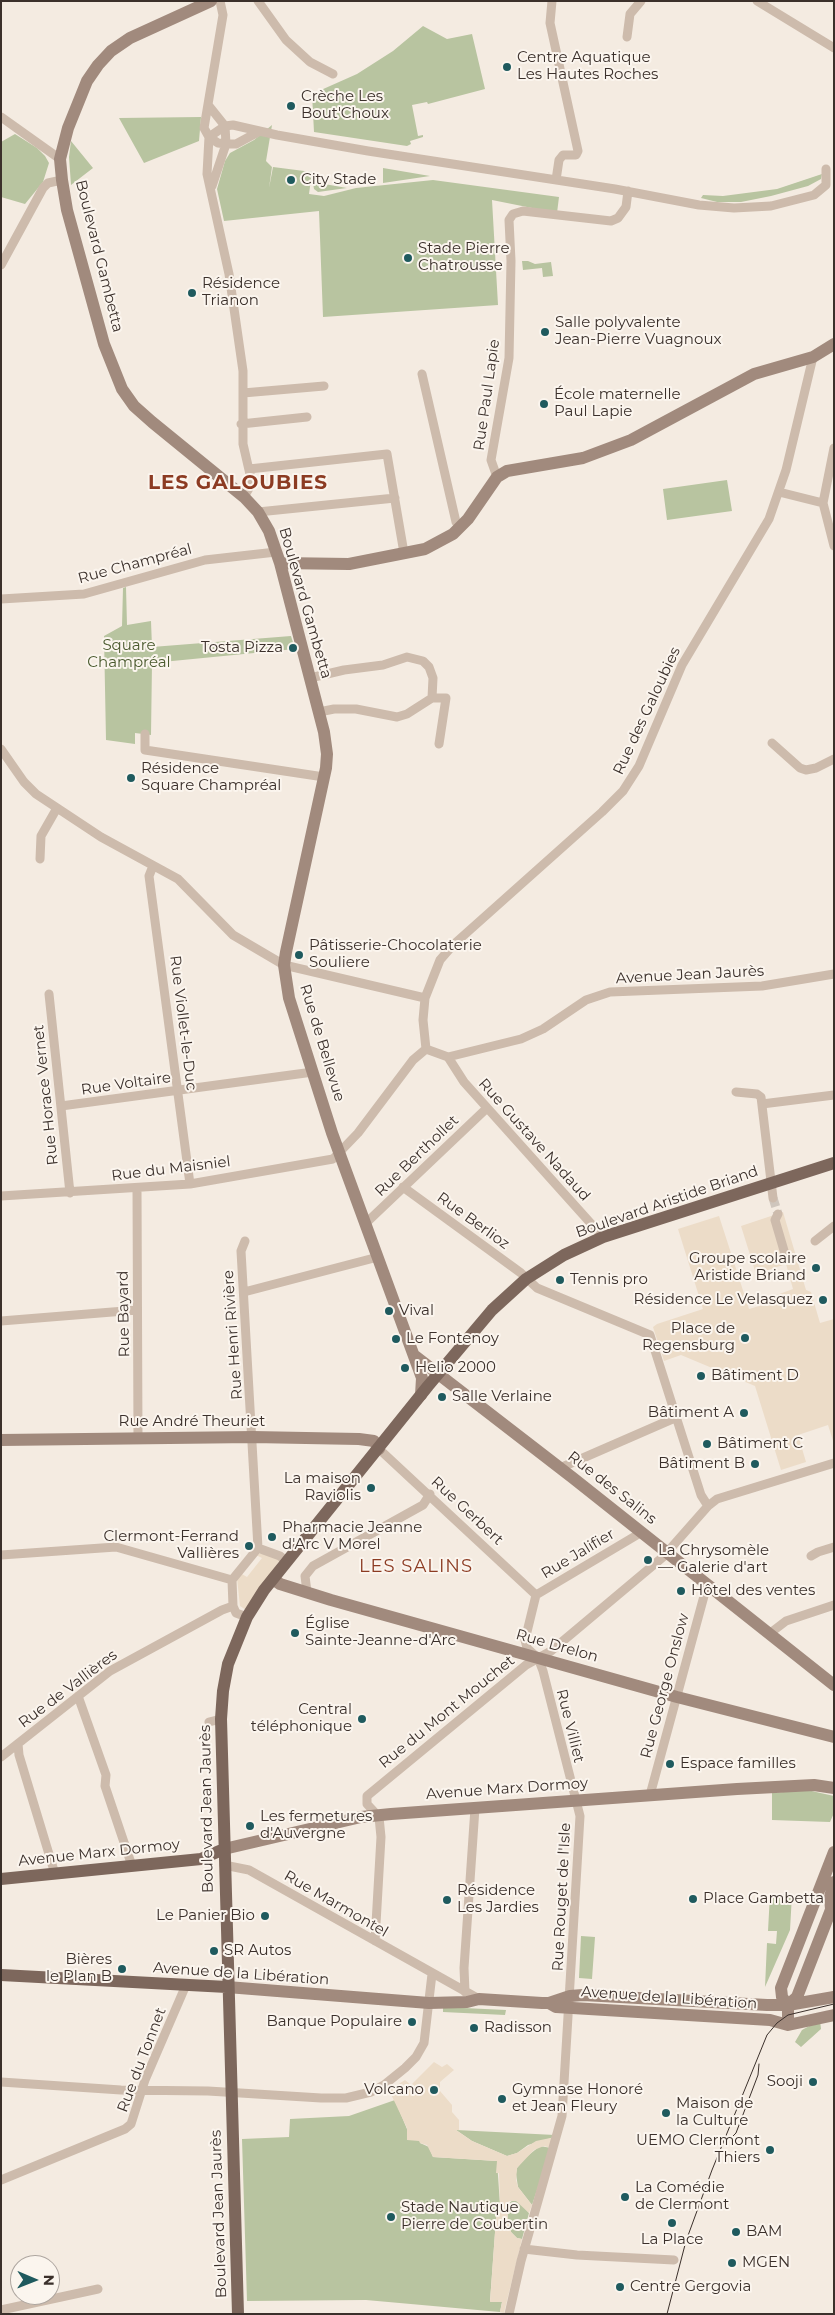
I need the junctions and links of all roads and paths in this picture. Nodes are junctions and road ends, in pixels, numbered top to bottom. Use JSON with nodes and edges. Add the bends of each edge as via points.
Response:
{"nodes":[{"id":1,"x":211,"y":1,"type":"edge"},
{"id":2,"x":220,"y":1,"type":"edge"},
{"id":3,"x":258,"y":1,"type":"edge"},
{"id":4,"x":552,"y":1,"type":"edge"},
{"id":5,"x":640,"y":1,"type":"edge"},
{"id":6,"x":756,"y":1,"type":"edge"},
{"id":7,"x":627,"y":37,"type":"dead end"},
{"id":8,"x":834,"y":48,"type":"edge"},
{"id":9,"x":333,"y":74,"type":"dead end"},
{"id":10,"x":209,"y":106,"type":"junction"},
{"id":11,"x":1,"y":117,"type":"edge"},
{"id":12,"x":225,"y":126,"type":"junction"},
{"id":13,"x":260,"y":131,"type":"junction"},
{"id":14,"x":209,"y":137,"type":"junction"},
{"id":15,"x":226,"y":144,"type":"junction"},
{"id":16,"x":60,"y":159,"type":"junction"},
{"id":17,"x":826,"y":169,"type":"dead end"},
{"id":18,"x":62,"y":180,"type":"junction"},
{"id":19,"x":556,"y":180,"type":"junction"},
{"id":20,"x":212,"y":187,"type":"junction"},
{"id":21,"x":628,"y":191,"type":"junction"},
{"id":22,"x":1,"y":265,"type":"edge"},
{"id":23,"x":834,"y":344,"type":"edge"},
{"id":24,"x":813,"y":357,"type":"junction"},
{"id":25,"x":422,"y":374,"type":"dead end"},
{"id":26,"x":324,"y":386,"type":"dead end"},
{"id":27,"x":243,"y":393,"type":"junction"},
{"id":28,"x":307,"y":418,"type":"dead end"},
{"id":29,"x":242,"y":424,"type":"junction"},
{"id":30,"x":834,"y":448,"type":"edge"},
{"id":31,"x":249,"y":469,"type":"junction"},
{"id":32,"x":497,"y":478,"type":"junction"},
{"id":33,"x":779,"y":492,"type":"junction"},
{"id":34,"x":244,"y":496,"type":"junction"},
{"id":35,"x":394,"y":498,"type":"junction"},
{"id":36,"x":823,"y":503,"type":"junction"},
{"id":37,"x":258,"y":512,"type":"junction"},
{"id":38,"x":460,"y":527,"type":"junction"},
{"id":39,"x":834,"y":546,"type":"edge"},
{"id":40,"x":404,"y":553,"type":"junction"},
{"id":41,"x":278,"y":558,"type":"junction"},
{"id":42,"x":1,"y":599,"type":"edge"},
{"id":43,"x":310,"y":678,"type":"junction"},
{"id":44,"x":432,"y":698,"type":"junction"},
{"id":45,"x":318,"y":712,"type":"junction"},
{"id":46,"x":145,"y":734,"type":"dead end"},
{"id":47,"x":772,"y":743,"type":"dead end"},
{"id":48,"x":439,"y":744,"type":"dead end"},
{"id":49,"x":1,"y":748,"type":"edge"},
{"id":50,"x":834,"y":759,"type":"edge"},
{"id":51,"x":324,"y":777,"type":"junction"},
{"id":52,"x":57,"y":808,"type":"junction"},
{"id":53,"x":40,"y":859,"type":"dead end"},
{"id":54,"x":154,"y":866,"type":"junction"},
{"id":55,"x":284,"y":965,"type":"junction"},
{"id":56,"x":834,"y":974,"type":"edge"},
{"id":57,"x":49,"y":994,"type":"dead end"},
{"id":58,"x":425,"y":998,"type":"junction"},
{"id":59,"x":426,"y":1049,"type":"junction"},
{"id":60,"x":448,"y":1057,"type":"junction"},
{"id":61,"x":313,"y":1072,"type":"junction"},
{"id":62,"x":178,"y":1090,"type":"junction"},
{"id":63,"x":736,"y":1092,"type":"dead end"},
{"id":64,"x":834,"y":1094,"type":"edge"},
{"id":65,"x":762,"y":1104,"type":"junction"},
{"id":66,"x":61,"y":1106,"type":"junction"},
{"id":67,"x":487,"y":1108,"type":"junction"},
{"id":68,"x":339,"y":1151,"type":"junction"},
{"id":69,"x":834,"y":1163,"type":"edge"},
{"id":70,"x":190,"y":1184,"type":"junction"},
{"id":71,"x":770,"y":1184,"type":"junction"},
{"id":72,"x":403,"y":1187,"type":"junction"},
{"id":73,"x":137,"y":1188,"type":"junction"},
{"id":74,"x":70,"y":1193,"type":"junction"},
{"id":75,"x":1,"y":1196,"type":"edge"},
{"id":76,"x":773,"y":1198,"type":"tunnel mouth"},
{"id":77,"x":778,"y":1214,"type":"tunnel mouth"},
{"id":78,"x":366,"y":1223,"type":"junction"},
{"id":79,"x":834,"y":1226,"type":"edge"},
{"id":80,"x":603,"y":1237,"type":"junction"},
{"id":81,"x":245,"y":1241,"type":"dead end"},
{"id":82,"x":815,"y":1241,"type":"dead end"},
{"id":83,"x":785,"y":1254,"type":"dead end"},
{"id":84,"x":378,"y":1256,"type":"junction"},
{"id":85,"x":526,"y":1279,"type":"junction"},
{"id":86,"x":244,"y":1292,"type":"junction"},
{"id":87,"x":137,"y":1310,"type":"junction"},
{"id":88,"x":1,"y":1321,"type":"edge"},
{"id":89,"x":415,"y":1356,"type":"junction"},
{"id":90,"x":438,"y":1375,"type":"junction"},
{"id":91,"x":421,"y":1395,"type":"junction"},
{"id":92,"x":677,"y":1417,"type":"junction"},
{"id":93,"x":253,"y":1437,"type":"junction"},
{"id":94,"x":138,"y":1438,"type":"junction"},
{"id":95,"x":1,"y":1440,"type":"edge"},
{"id":96,"x":379,"y":1449,"type":"junction"},
{"id":97,"x":834,"y":1463,"type":"edge"},
{"id":98,"x":560,"y":1468,"type":"junction"},
{"id":99,"x":430,"y":1494,"type":"junction"},
{"id":100,"x":708,"y":1506,"type":"junction"},
{"id":101,"x":642,"y":1532,"type":"junction"},
{"id":102,"x":834,"y":1547,"type":"edge"},
{"id":103,"x":258,"y":1548,"type":"junction"},
{"id":104,"x":668,"y":1554,"type":"junction"},
{"id":105,"x":1,"y":1555,"type":"edge"},
{"id":106,"x":811,"y":1556,"type":"dead end"},
{"id":107,"x":287,"y":1562,"type":"junction"},
{"id":108,"x":273,"y":1579,"type":"junction"},
{"id":109,"x":232,"y":1580,"type":"junction"},
{"id":110,"x":707,"y":1585,"type":"junction"},
{"id":111,"x":307,"y":1592,"type":"junction"},
{"id":112,"x":536,"y":1595,"type":"junction"},
{"id":113,"x":834,"y":1605,"type":"edge"},
{"id":114,"x":233,"y":1606,"type":"junction"},
{"id":115,"x":247,"y":1617,"type":"junction"},
{"id":116,"x":769,"y":1634,"type":"junction"},
{"id":117,"x":538,"y":1658,"type":"junction"},
{"id":118,"x":834,"y":1685,"type":"edge"},
{"id":119,"x":78,"y":1696,"type":"junction"},
{"id":120,"x":677,"y":1697,"type":"junction"},
{"id":121,"x":833,"y":1736,"type":"edge"},
{"id":122,"x":18,"y":1744,"type":"junction"},
{"id":123,"x":1,"y":1757,"type":"edge"},
{"id":124,"x":834,"y":1781,"type":"edge"},
{"id":125,"x":827,"y":1787,"type":"edge"},
{"id":126,"x":650,"y":1795,"type":"junction"},
{"id":127,"x":575,"y":1800,"type":"junction"},
{"id":128,"x":366,"y":1804,"type":"junction"},
{"id":129,"x":474,"y":1808,"type":"junction"},
{"id":130,"x":379,"y":1816,"type":"junction"},
{"id":131,"x":361,"y":1817,"type":"junction"},
{"id":132,"x":224,"y":1849,"type":"junction"},
{"id":133,"x":834,"y":1852,"type":"edge"},
{"id":134,"x":201,"y":1859,"type":"junction"},
{"id":135,"x":224,"y":1865,"type":"junction"},
{"id":136,"x":132,"y":1866,"type":"junction"},
{"id":137,"x":55,"y":1874,"type":"junction"},
{"id":138,"x":1,"y":1879,"type":"edge"},
{"id":139,"x":834,"y":1882,"type":"edge"},
{"id":140,"x":833,"y":1907,"type":"edge"},
{"id":141,"x":375,"y":1941,"type":"junction"},
{"id":142,"x":464,"y":1968,"type":"junction"},
{"id":143,"x":432,"y":1974,"type":"junction"},
{"id":144,"x":1,"y":1975,"type":"edge"},
{"id":145,"x":448,"y":1982,"type":"junction"},
{"id":146,"x":186,"y":1985,"type":"junction"},
{"id":147,"x":227,"y":1988,"type":"junction"},
{"id":148,"x":464,"y":1992,"type":"junction"},
{"id":149,"x":834,"y":1998,"type":"edge"},
{"id":150,"x":479,"y":1999,"type":"junction"},
{"id":151,"x":570,"y":2002,"type":"junction"},
{"id":152,"x":429,"y":2003,"type":"junction"},
{"id":153,"x":788,"y":2015,"type":"junction"},
{"id":154,"x":834,"y":2015,"type":"edge"},
{"id":155,"x":1,"y":2082,"type":"edge"},
{"id":156,"x":142,"y":2089,"type":"junction"},
{"id":157,"x":231,"y":2094,"type":"junction"},
{"id":158,"x":1,"y":2180,"type":"edge"},
{"id":159,"x":524,"y":2249,"type":"junction"},
{"id":160,"x":674,"y":2260,"type":"dead end"},
{"id":161,"x":98,"y":2289,"type":"dead end"},
{"id":162,"x":1,"y":2310,"type":"edge"},
{"id":163,"x":238,"y":2314,"type":"edge"},
{"id":164,"x":509,"y":2314,"type":"edge"}],
"edges":[{"from":1,"to":16,"type":"main road","name":"Boulevard Gambetta","via":[[130,38],[111,51],[98,65],[76,105]]},
{"from":2,"to":10,"type":"street","via":[[223,15]]},
{"from":3,"to":9,"type":"street","via":[[286,40],[310,62]]},
{"from":4,"to":19,"type":"street","via":[[550,23],[578,151],[576,155],[563,154]]},
{"from":5,"to":7,"type":"street","via":[[630,14]]},
{"from":6,"to":8,"type":"street"},
{"from":10,"to":12,"type":"street"},
{"from":10,"to":14,"type":"street","via":[[204,128]]},
{"from":11,"to":16,"type":"street"},
{"from":12,"to":13,"type":"street","via":[[234,124]]},
{"from":12,"to":14,"type":"street"},
{"from":12,"to":15,"type":"street"},
{"from":13,"to":15,"type":"street","via":[[236,144]]},
{"from":13,"to":19,"type":"street"},
{"from":14,"to":15,"type":"street"},
{"from":14,"to":20,"type":"street","via":[[207,174]]},
{"from":15,"to":20,"type":"street"},
{"from":16,"to":18,"type":"main road","name":"Boulevard Gambetta"},
{"from":17,"to":21,"type":"street","via":[[826,185],[821,191],[771,206],[734,208],[699,205]]},
{"from":18,"to":22,"type":"street","via":[[48,183],[43,188]]},
{"from":18,"to":34,"type":"main road","name":"Boulevard Gambetta","via":[[67,210],[104,344],[125,393],[152,422]]},
{"from":19,"to":21,"type":"street"},
{"from":20,"to":27,"type":"street","via":[[230,274]]},
{"from":21,"to":32,"type":"street","name":"Rue Paul Lapie","via":[[626,207],[618,218],[611,221],[523,212],[513,214],[509,220],[512,261],[509,358],[491,460]]},
{"from":23,"to":24,"type":"main road"},
{"from":24,"to":32,"type":"main road","via":[[754,374],[632,440],[583,458],[517,468]]},
{"from":24,"to":33,"type":"street","name":"Rue des Galoubies"},
{"from":25,"to":38,"type":"street","via":[[456,522]]},
{"from":26,"to":27,"type":"street"},
{"from":27,"to":29,"type":"street"},
{"from":28,"to":29,"type":"street"},
{"from":29,"to":31,"type":"street"},
{"from":30,"to":36,"type":"street"},
{"from":31,"to":34,"type":"street","via":[[252,483]]},
{"from":31,"to":35,"type":"street","via":[[387,454]]},
{"from":32,"to":38,"type":"main road"},
{"from":33,"to":36,"type":"street"},
{"from":33,"to":58,"type":"street","name":"Rue des Galoubies","via":[[769,519],[682,665],[630,782],[602,812],[453,945],[440,960]]},
{"from":34,"to":37,"type":"main road","name":"Boulevard Gambetta"},
{"from":35,"to":37,"type":"street"},
{"from":35,"to":40,"type":"street"},
{"from":36,"to":39,"type":"street"},
{"from":37,"to":41,"type":"main road","name":"Boulevard Gambetta"},
{"from":38,"to":40,"type":"main road","via":[[438,543]]},
{"from":40,"to":41,"type":"main road","via":[[349,564]]},
{"from":41,"to":42,"type":"street","name":"Rue Champréal","via":[[205,560],[84,594]]},
{"from":41,"to":43,"type":"main road","name":"Boulevard Gambetta"},
{"from":43,"to":44,"type":"street","via":[[415,658],[429,667],[433,678]]},
{"from":43,"to":45,"type":"main road","name":"Boulevard Gambetta"},
{"from":44,"to":45,"type":"street","via":[[398,717],[356,709]]},
{"from":44,"to":48,"type":"street","via":[[446,698]]},
{"from":45,"to":51,"type":"main road","name":"Boulevard Gambetta","via":[[326,746]]},
{"from":46,"to":51,"type":"street","via":[[145,750]]},
{"from":47,"to":50,"type":"street","via":[[806,770]]},
{"from":49,"to":52,"type":"street","via":[[24,782]]},
{"from":51,"to":55,"type":"main road","name":"Boulevard Gambetta"},
{"from":52,"to":53,"type":"street","via":[[41,836]]},
{"from":52,"to":54,"type":"street"},
{"from":54,"to":55,"type":"street","via":[[178,879],[232,936]]},
{"from":54,"to":62,"type":"street","name":"Rue Viollet-le-Duc","via":[[150,876]]},
{"from":55,"to":58,"type":"street"},
{"from":55,"to":61,"type":"main road","name":"Rue de Bellevue","via":[[289,998]]},
{"from":56,"to":60,"type":"street","name":"Avenue Jean Jaurès","via":[[762,986],[610,992],[586,1000],[532,1035]]},
{"from":57,"to":66,"type":"street","name":"Rue Horace Vernet"},
{"from":58,"to":59,"type":"street","name":"Rue des Galoubies"},
{"from":59,"to":60,"type":"street"},
{"from":59,"to":68,"type":"street","via":[[413,1060],[358,1133]]},
{"from":60,"to":67,"type":"street","name":"Rue Gustave Nadaud","via":[[460,1078]]},
{"from":61,"to":62,"type":"street","name":"Rue Voltaire"},
{"from":61,"to":68,"type":"main road","name":"Rue de Bellevue"},
{"from":62,"to":66,"type":"street","name":"Rue Voltaire"},
{"from":62,"to":70,"type":"street","name":"Rue Viollet-le-Duc"},
{"from":63,"to":65,"type":"street","via":[[757,1094]]},
{"from":64,"to":65,"type":"street"},
{"from":65,"to":71,"type":"street"},
{"from":66,"to":74,"type":"street","name":"Rue Horace Vernet"},
{"from":67,"to":72,"type":"street","name":"Rue Berthollet"},
{"from":67,"to":80,"type":"street","name":"Rue Gustave Nadaud"},
{"from":68,"to":70,"type":"street","name":"Rue du Maisniel","via":[[333,1159]]},
{"from":68,"to":78,"type":"main road","name":"Rue de Bellevue"},
{"from":69,"to":71,"type":"main road","name":"Boulevard Aristide Briand"},
{"from":70,"to":73,"type":"street","name":"Rue du Maisniel"},
{"from":71,"to":76,"type":"street"},
{"from":71,"to":80,"type":"main road","name":"Boulevard Aristide Briand"},
{"from":72,"to":78,"type":"street","name":"Rue Berthollet"},
{"from":72,"to":85,"type":"street","name":"Rue Berlioz"},
{"from":73,"to":74,"type":"street","name":"Rue du Maisniel"},
{"from":73,"to":87,"type":"street","name":"Rue Bayard"},
{"from":74,"to":75,"type":"street","name":"Rue du Maisniel"},
{"from":77,"to":83,"type":"street","via":[[775,1220]]},
{"from":78,"to":84,"type":"main road","name":"Rue de Bellevue"},
{"from":79,"to":82,"type":"street"},
{"from":80,"to":85,"type":"main road","name":"Boulevard Aristide Briand","via":[[564,1255]]},
{"from":81,"to":86,"type":"street","name":"Rue Henri Rivière","via":[[241,1250]]},
{"from":84,"to":86,"type":"street"},
{"from":84,"to":89,"type":"main road","name":"Rue de Bellevue"},
{"from":85,"to":90,"type":"main road","name":"Boulevard Aristide Briand","via":[[492,1310]]},
{"from":85,"to":92,"type":"street","name":"Rue Berlioz","via":[[544,1292],[650,1335]]},
{"from":86,"to":93,"type":"street","name":"Rue Henri Rivière"},
{"from":87,"to":88,"type":"street"},
{"from":87,"to":94,"type":"street","name":"Rue Bayard"},
{"from":89,"to":90,"type":"main road"},
{"from":89,"to":91,"type":"main road","name":"Rue de Bellevue","via":[[422,1378]]},
{"from":90,"to":91,"type":"main road","name":"Boulevard Jean Jaurès"},
{"from":90,"to":98,"type":"main road","name":"Rue des Salins"},
{"from":91,"to":96,"type":"main road","name":"Boulevard Jean Jaurès"},
{"from":92,"to":98,"type":"street"},
{"from":92,"to":100,"type":"street","name":"Rue Berlioz","via":[[701,1495]]},
{"from":93,"to":94,"type":"main road","name":"Rue André Theuriet"},
{"from":93,"to":96,"type":"main road","name":"Rue André Theuriet","via":[[367,1439],[374,1441]]},
{"from":93,"to":103,"type":"street","name":"Rue Henri Rivière"},
{"from":94,"to":95,"type":"main road","name":"Rue André Theuriet"},
{"from":96,"to":99,"type":"street","name":"Rue Gerbert"},
{"from":96,"to":107,"type":"main road","name":"Boulevard Jean Jaurès"},
{"from":97,"to":100,"type":"street","via":[[717,1499]]},
{"from":98,"to":101,"type":"main road","name":"Rue des Salins"},
{"from":99,"to":111,"type":"street","via":[[423,1505],[313,1566],[305,1576]]},
{"from":99,"to":112,"type":"street","name":"Rue Gerbert"},
{"from":100,"to":104,"type":"street","name":"Rue du Mont Mouchet"},
{"from":101,"to":104,"type":"main road","name":"Rue des Salins"},
{"from":101,"to":112,"type":"street","name":"Rue Jalifier"},
{"from":102,"to":106,"type":"street"},
{"from":103,"to":107,"type":"street"},
{"from":103,"to":109,"type":"street"},
{"from":104,"to":110,"type":"main road","name":"Rue des Salins"},
{"from":104,"to":117,"type":"street","name":"Rue du Mont Mouchet"},
{"from":105,"to":109,"type":"street","via":[[116,1547]]},
{"from":107,"to":108,"type":"main road","name":"Boulevard Jean Jaurès"},
{"from":108,"to":111,"type":"main road","name":"Rue Drelon"},
{"from":108,"to":115,"type":"main road","name":"Boulevard Jean Jaurès"},
{"from":109,"to":114,"type":"street"},
{"from":110,"to":116,"type":"main road","name":"Rue des Salins"},
{"from":110,"to":120,"type":"street","name":"Rue George Onslow"},
{"from":111,"to":117,"type":"main road","name":"Rue Drelon"},
{"from":112,"to":117,"type":"street","name":"Rue Jalifier","via":[[525,1640],[527,1648]]},
{"from":113,"to":116,"type":"street","via":[[786,1622]]},
{"from":114,"to":115,"type":"street","via":[[236,1613]]},
{"from":114,"to":119,"type":"street","name":"Rue de Vallières","via":[[124,1662]]},
{"from":115,"to":132,"type":"main road","name":"Boulevard Jean Jaurès","via":[[228,1664],[215,1721]]},
{"from":116,"to":118,"type":"main road","name":"Rue des Salins"},
{"from":117,"to":120,"type":"main road","name":"Rue Drelon"},
{"from":117,"to":127,"type":"street","name":"Rue Villiet"},
{"from":117,"to":128,"type":"street","name":"Rue du Mont Mouchet","via":[[374,1789]]},
{"from":119,"to":122,"type":"street","name":"Rue de Vallières"},
{"from":119,"to":136,"type":"street","via":[[106,1775],[105,1786]]},
{"from":120,"to":121,"type":"main road","name":"Rue Drelon"},
{"from":120,"to":126,"type":"street","name":"Rue George Onslow"},
{"from":122,"to":123,"type":"street","name":"Rue de Vallières"},
{"from":122,"to":137,"type":"street","via":[[18,1755]]},
{"from":124,"to":125,"type":"main road","name":"Avenue Marx Dormoy"},
{"from":125,"to":126,"type":"main road","name":"Avenue Marx Dormoy"},
{"from":126,"to":127,"type":"main road","name":"Avenue Marx Dormoy"},
{"from":127,"to":129,"type":"main road","name":"Avenue Marx Dormoy"},
{"from":127,"to":151,"type":"street","name":"Rue Rouget de l'Isle","via":[[580,1816],[580,1833]]},
{"from":128,"to":130,"type":"street"},
{"from":128,"to":131,"type":"street","name":"Rue du Mont Mouchet"},
{"from":129,"to":130,"type":"main road","name":"Avenue Marx Dormoy"},
{"from":129,"to":142,"type":"street"},
{"from":130,"to":131,"type":"main road","name":"Avenue Marx Dormoy"},
{"from":130,"to":141,"type":"street","via":[[381,1837]]},
{"from":131,"to":132,"type":"main road","name":"Avenue Marx Dormoy"},
{"from":132,"to":134,"type":"main road","name":"Avenue Marx Dormoy"},
{"from":132,"to":135,"type":"main road","name":"Boulevard Jean Jaurès"},
{"from":133,"to":153,"type":"main road","via":[[781,1988]]},
{"from":134,"to":135,"type":"main road","name":"Avenue Marx Dormoy"},
{"from":134,"to":136,"type":"main road","name":"Avenue Marx Dormoy"},
{"from":135,"to":141,"type":"street","name":"Rue Marmontel","via":[[249,1870]]},
{"from":135,"to":147,"type":"main road","name":"Boulevard Jean Jaurès"},
{"from":136,"to":137,"type":"main road","name":"Avenue Marx Dormoy"},
{"from":137,"to":138,"type":"main road","name":"Avenue Marx Dormoy"},
{"from":139,"to":140,"type":"main road","via":[[830,1897]]},
{"from":140,"to":153,"type":"main road"},
{"from":141,"to":143,"type":"street","name":"Rue Marmontel"},
{"from":142,"to":145,"type":"street"},
{"from":142,"to":148,"type":"street"},
{"from":143,"to":145,"type":"street","name":"Avenue de la Libération"},
{"from":143,"to":152,"type":"street"},
{"from":144,"to":146,"type":"main road","name":"Avenue de la Libération"},
{"from":145,"to":148,"type":"street","name":"Avenue de la Libération"},
{"from":146,"to":147,"type":"main road","name":"Avenue de la Libération"},
{"from":146,"to":156,"type":"street","name":"Rue du Tonnet"},
{"from":147,"to":152,"type":"main road","name":"Avenue de la Libération"},
{"from":147,"to":157,"type":"main road","name":"Boulevard Jean Jaurès"},
{"from":148,"to":150,"type":"street","name":"Avenue de la Libération"},
{"from":149,"to":153,"type":"main road"},
{"from":150,"to":151,"type":"main road","name":"Avenue de la Libération","via":[[549,2003],[556,2007]]},
{"from":150,"to":152,"type":"main road","name":"Avenue de la Libération"},
{"from":151,"to":153,"type":"main road","name":"Avenue de la Libération"},
{"from":151,"to":153,"type":"main road","name":"Avenue de la Libération","via":[[763,2020]]},
{"from":151,"to":159,"type":"street","name":"Rue Rouget de l'Isle","via":[[562,2116]]},
{"from":152,"to":157,"type":"street","via":[[424,2043],[416,2057],[392,2079],[370,2092],[346,2098]]},
{"from":153,"to":154,"type":"main road"},
{"from":155,"to":156,"type":"street"},
{"from":156,"to":157,"type":"street"},
{"from":156,"to":158,"type":"street","name":"Rue du Tonnet","via":[[131,2124],[125,2128]]},
{"from":157,"to":163,"type":"main road","name":"Boulevard Jean Jaurès"},
{"from":159,"to":160,"type":"street"},
{"from":159,"to":164,"type":"street","name":"Rue Rouget de l'Isle"},
{"from":161,"to":162,"type":"street"}]}
